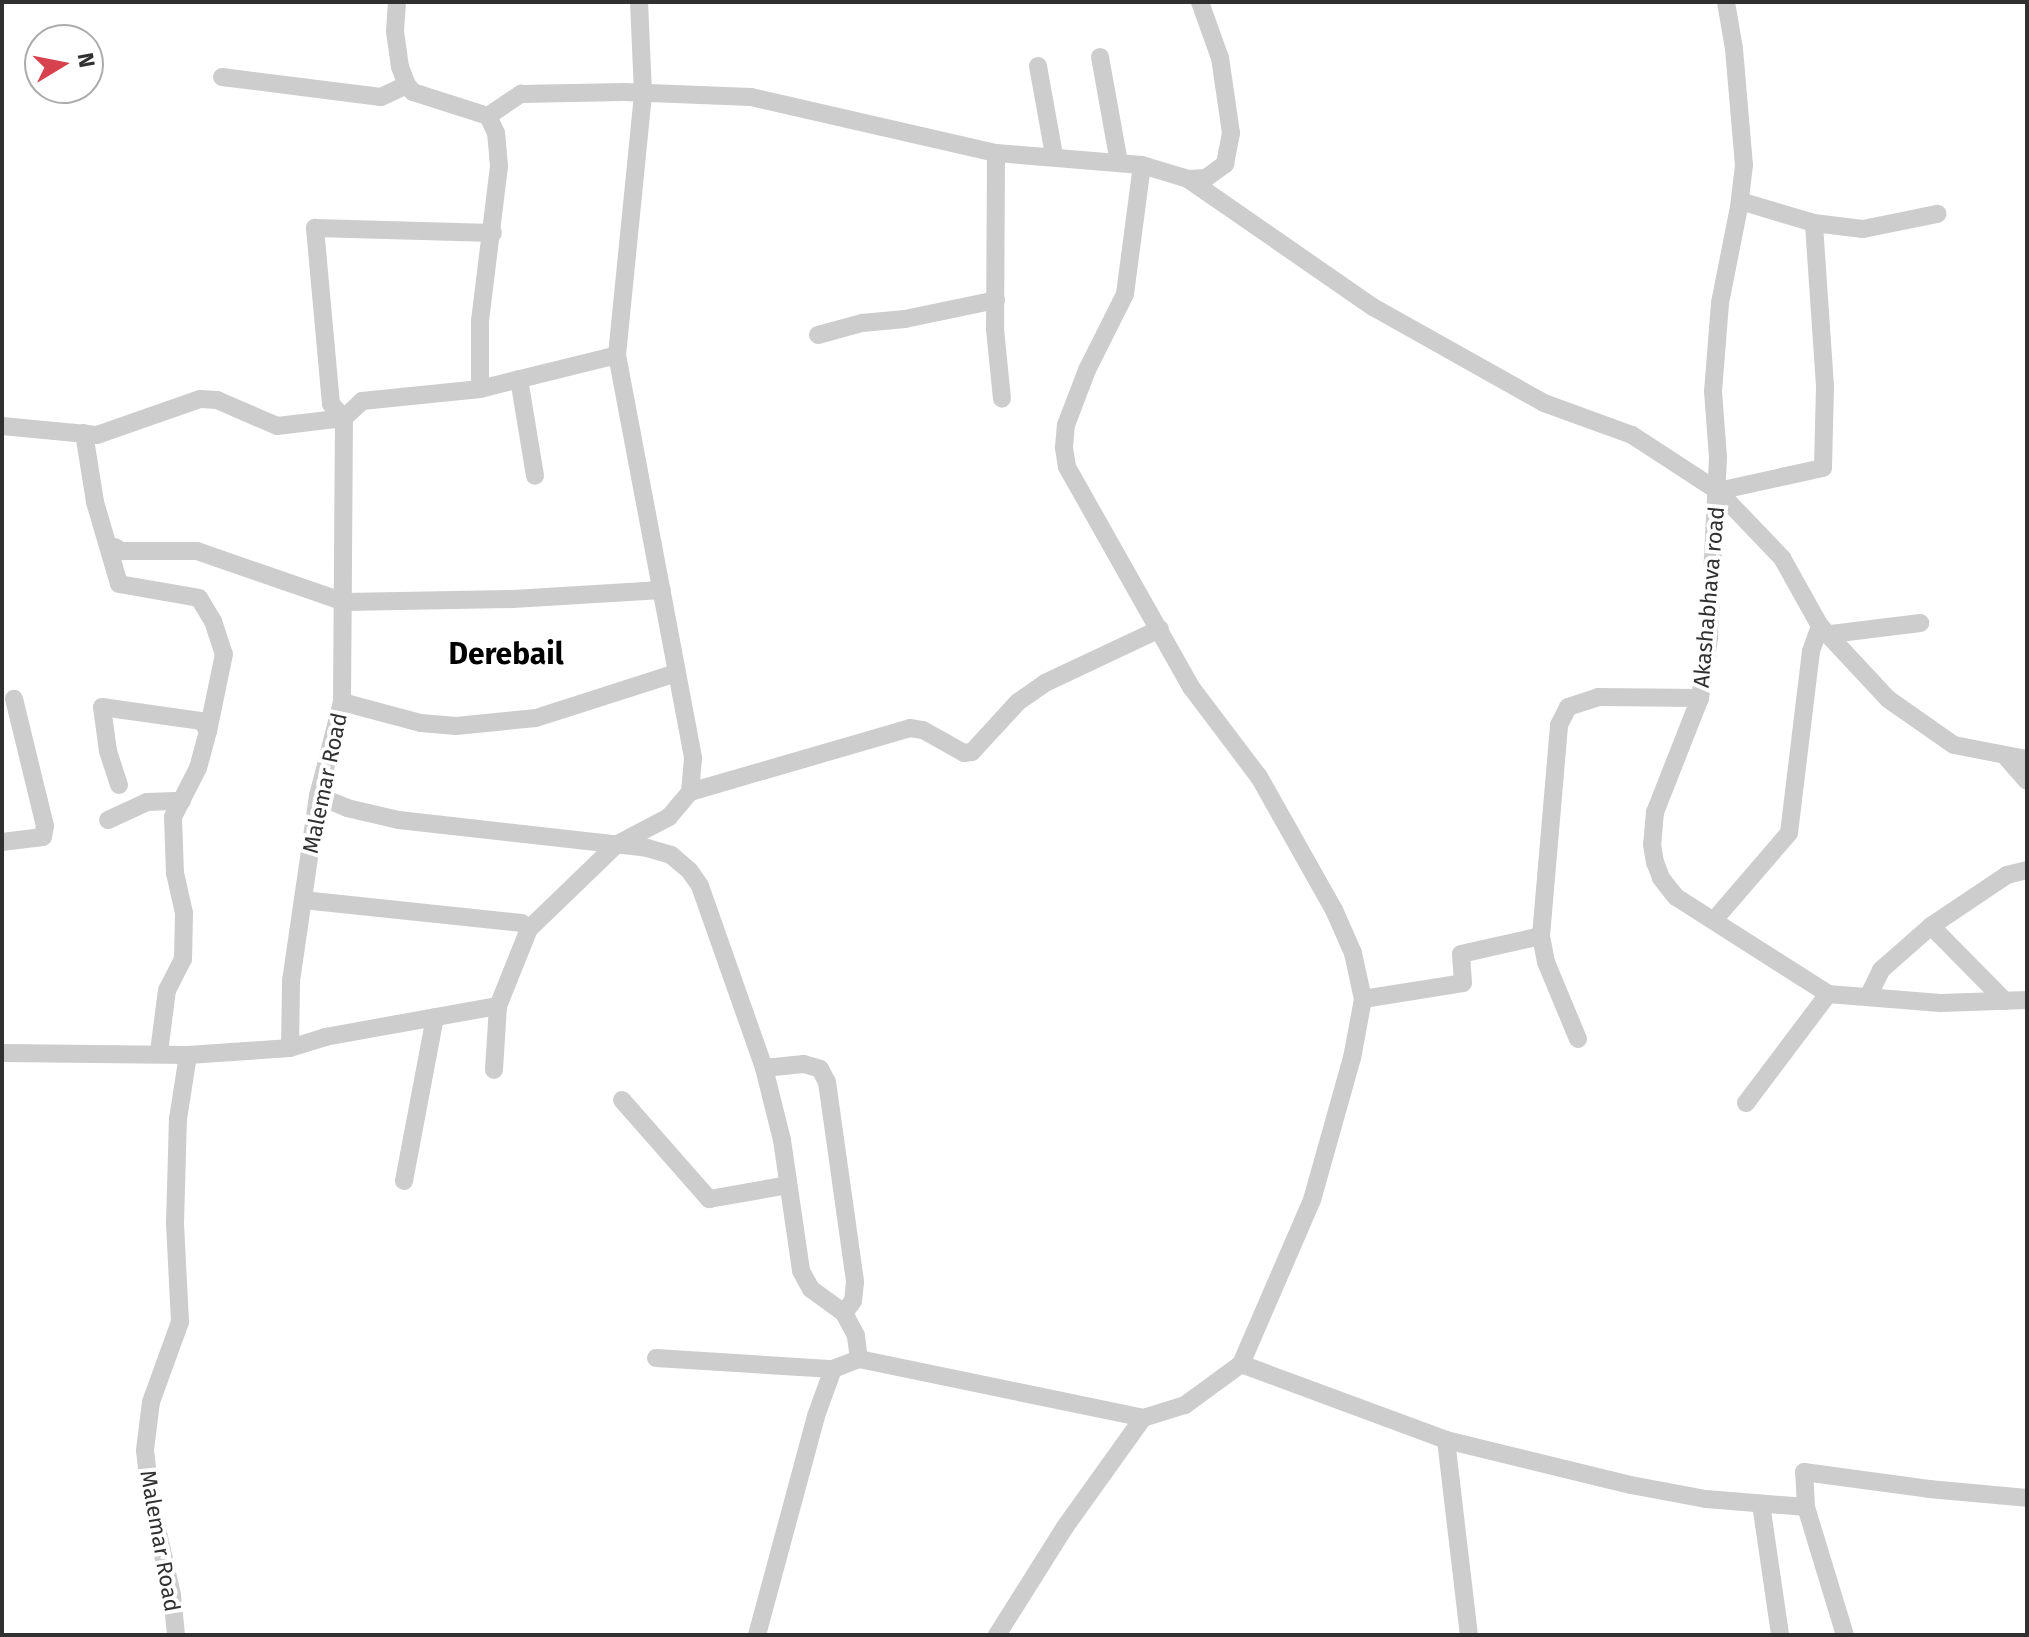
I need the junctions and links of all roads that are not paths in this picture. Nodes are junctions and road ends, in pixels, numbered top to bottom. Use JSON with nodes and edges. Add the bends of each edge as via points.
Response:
{"nodes":[{"id":1,"x":397,"y":2,"type":"edge"},
{"id":2,"x":639,"y":2,"type":"edge"},
{"id":3,"x":1200,"y":2,"type":"edge"},
{"id":4,"x":1726,"y":2,"type":"edge"},
{"id":5,"x":1100,"y":57,"type":"dead end"},
{"id":6,"x":1038,"y":66,"type":"dead end"},
{"id":7,"x":222,"y":77,"type":"dead end"},
{"id":8,"x":407,"y":85,"type":"junction"},
{"id":9,"x":643,"y":93,"type":"junction"},
{"id":10,"x":488,"y":116,"type":"junction"},
{"id":11,"x":996,"y":153,"type":"junction"},
{"id":12,"x":1054,"y":155,"type":"junction"},
{"id":13,"x":1119,"y":163,"type":"junction"},
{"id":14,"x":1142,"y":165,"type":"junction"},
{"id":15,"x":1188,"y":179,"type":"junction"},
{"id":16,"x":1740,"y":201,"type":"junction"},
{"id":17,"x":1937,"y":214,"type":"dead end"},
{"id":18,"x":1814,"y":223,"type":"junction"},
{"id":19,"x":493,"y":233,"type":"junction"},
{"id":20,"x":996,"y":300,"type":"junction"},
{"id":21,"x":818,"y":335,"type":"dead end"},
{"id":22,"x":617,"y":355,"type":"junction"},
{"id":23,"x":519,"y":379,"type":"junction"},
{"id":24,"x":480,"y":389,"type":"junction"},
{"id":25,"x":1002,"y":399,"type":"dead end"},
{"id":26,"x":344,"y":418,"type":"junction"},
{"id":27,"x":2,"y":426,"type":"edge"},
{"id":28,"x":84,"y":433,"type":"junction"},
{"id":29,"x":535,"y":476,"type":"dead end"},
{"id":30,"x":1718,"y":491,"type":"junction"},
{"id":31,"x":115,"y":547,"type":"dead end"},
{"id":32,"x":662,"y":590,"type":"junction"},
{"id":33,"x":344,"y":602,"type":"junction"},
{"id":34,"x":1920,"y":623,"type":"dead end"},
{"id":35,"x":1160,"y":629,"type":"junction"},
{"id":36,"x":1825,"y":630,"type":"junction"},
{"id":37,"x":676,"y":673,"type":"junction"},
{"id":38,"x":1700,"y":698,"type":"junction"},
{"id":39,"x":14,"y":699,"type":"dead end"},
{"id":40,"x":342,"y":702,"type":"junction"},
{"id":41,"x":208,"y":731,"type":"junction"},
{"id":42,"x":2007,"y":758,"type":"junction"},
{"id":43,"x":2027,"y":759,"type":"edge"},
{"id":44,"x":2027,"y":781,"type":"edge"},
{"id":45,"x":119,"y":785,"type":"dead end"},
{"id":46,"x":690,"y":792,"type":"junction"},
{"id":47,"x":318,"y":796,"type":"junction"},
{"id":48,"x":182,"y":801,"type":"junction"},
{"id":49,"x":108,"y":820,"type":"dead end"},
{"id":50,"x":2,"y":842,"type":"edge"},
{"id":51,"x":616,"y":845,"type":"junction"},
{"id":52,"x":2027,"y":870,"type":"edge"},
{"id":53,"x":303,"y":900,"type":"junction"},
{"id":54,"x":1715,"y":919,"type":"junction"},
{"id":55,"x":522,"y":923,"type":"dead end"},
{"id":56,"x":1931,"y":926,"type":"junction"},
{"id":57,"x":1541,"y":936,"type":"junction"},
{"id":58,"x":1828,"y":994,"type":"junction"},
{"id":59,"x":1868,"y":997,"type":"junction"},
{"id":60,"x":1363,"y":999,"type":"junction"},
{"id":61,"x":2027,"y":1000,"type":"edge"},
{"id":62,"x":2005,"y":1001,"type":"junction"},
{"id":63,"x":498,"y":1006,"type":"junction"},
{"id":64,"x":435,"y":1017,"type":"junction"},
{"id":65,"x":1578,"y":1039,"type":"dead end"},
{"id":66,"x":290,"y":1048,"type":"junction"},
{"id":67,"x":159,"y":1052,"type":"junction"},
{"id":68,"x":2,"y":1053,"type":"edge"},
{"id":69,"x":188,"y":1055,"type":"junction"},
{"id":70,"x":764,"y":1068,"type":"junction"},
{"id":71,"x":494,"y":1070,"type":"dead end"},
{"id":72,"x":622,"y":1100,"type":"dead end"},
{"id":73,"x":1746,"y":1103,"type":"dead end"},
{"id":74,"x":404,"y":1181,"type":"dead end"},
{"id":75,"x":788,"y":1185,"type":"junction"},
{"id":76,"x":844,"y":1313,"type":"junction"},
{"id":77,"x":656,"y":1358,"type":"dead end"},
{"id":78,"x":859,"y":1359,"type":"junction"},
{"id":79,"x":1241,"y":1364,"type":"junction"},
{"id":80,"x":833,"y":1369,"type":"junction"},
{"id":81,"x":1143,"y":1418,"type":"junction"},
{"id":82,"x":1446,"y":1440,"type":"junction"},
{"id":83,"x":2027,"y":1498,"type":"edge"},
{"id":84,"x":1761,"y":1504,"type":"junction"},
{"id":85,"x":1806,"y":1507,"type":"junction"},
{"id":86,"x":176,"y":1635,"type":"edge"},
{"id":87,"x":757,"y":1635,"type":"edge"},
{"id":88,"x":997,"y":1635,"type":"edge"},
{"id":89,"x":1469,"y":1635,"type":"edge"},
{"id":90,"x":1780,"y":1635,"type":"edge"},
{"id":91,"x":1845,"y":1635,"type":"edge"}],
"edges":[{"from":1,"to":8,"type":"street","via":[[395,31]]},
{"from":2,"to":9,"type":"street"},
{"from":3,"to":15,"type":"street","via":[[1220,58],[1231,133],[1225,164],[1215,175]]},
{"from":4,"to":16,"type":"street","name":"Akashabhava road","via":[[1744,165]]},
{"from":5,"to":13,"type":"street"},
{"from":6,"to":12,"type":"street"},
{"from":7,"to":8,"type":"street","via":[[381,97]]},
{"from":8,"to":10,"type":"street","via":[[413,92]]},
{"from":9,"to":10,"type":"street","via":[[521,94]]},
{"from":9,"to":11,"type":"street","via":[[751,97]]},
{"from":9,"to":22,"type":"street"},
{"from":10,"to":19,"type":"street","via":[[496,133],[499,166]]},
{"from":11,"to":12,"type":"street"},
{"from":11,"to":20,"type":"street"},
{"from":12,"to":13,"type":"street"},
{"from":13,"to":14,"type":"street"},
{"from":14,"to":15,"type":"street"},
{"from":14,"to":35,"type":"street","via":[[1125,294],[1087,370],[1066,425],[1064,447],[1078,488]]},
{"from":15,"to":30,"type":"street","via":[[1373,307],[1544,403],[1632,435]]},
{"from":16,"to":18,"type":"street"},
{"from":16,"to":30,"type":"street","name":"Akashabhava road","via":[[1720,303],[1713,391]]},
{"from":17,"to":18,"type":"street","via":[[1863,229]]},
{"from":18,"to":30,"type":"street","via":[[1825,386],[1823,468]]},
{"from":19,"to":24,"type":"street","via":[[480,321]]},
{"from":19,"to":26,"type":"street","via":[[315,228],[331,404]]},
{"from":20,"to":21,"type":"street"},
{"from":20,"to":25,"type":"street"},
{"from":22,"to":23,"type":"street"},
{"from":22,"to":32,"type":"street"},
{"from":23,"to":24,"type":"street"},
{"from":23,"to":29,"type":"street"},
{"from":24,"to":26,"type":"street","via":[[362,401]]},
{"from":26,"to":28,"type":"street","via":[[277,426],[217,400],[200,399],[97,435]]},
{"from":26,"to":33,"type":"street","name":"Malemar Road"},
{"from":27,"to":28,"type":"street"},
{"from":28,"to":41,"type":"street","via":[[95,502],[119,584],[199,598],[213,621],[224,654]]},
{"from":30,"to":36,"type":"street","via":[[1782,558]]},
{"from":30,"to":38,"type":"street","name":"Akashabhava road"},
{"from":31,"to":33,"type":"street","via":[[197,551]]},
{"from":32,"to":33,"type":"street"},
{"from":32,"to":37,"type":"street"},
{"from":33,"to":40,"type":"street","name":"Malemar Road"},
{"from":34,"to":36,"type":"street"},
{"from":35,"to":46,"type":"street","via":[[1045,683],[1018,702],[972,752],[910,728]]},
{"from":35,"to":60,"type":"street","via":[[1191,687],[1259,777],[1334,910],[1353,953]]},
{"from":36,"to":42,"type":"street","via":[[1888,699],[1954,745]]},
{"from":36,"to":54,"type":"street","via":[[1811,651],[1789,833]]},
{"from":37,"to":40,"type":"street","via":[[536,718],[456,726],[421,723]]},
{"from":37,"to":46,"type":"street","via":[[693,758]]},
{"from":38,"to":54,"type":"street","name":"Akashabhava road","via":[[1655,812],[1652,844],[1668,890]]},
{"from":38,"to":57,"type":"street","via":[[1598,697],[1568,707],[1559,725],[1551,790]]},
{"from":39,"to":50,"type":"street","via":[[45,826],[43,837]]},
{"from":40,"to":47,"type":"street","name":"Malemar Road"},
{"from":41,"to":45,"type":"street","via":[[202,721],[102,707]]},
{"from":41,"to":48,"type":"street"},
{"from":42,"to":43,"type":"street"},
{"from":42,"to":44,"type":"street"},
{"from":46,"to":51,"type":"street","via":[[669,817]]},
{"from":47,"to":51,"type":"street","via":[[399,820]]},
{"from":47,"to":53,"type":"street","name":"Malemar Road"},
{"from":48,"to":49,"type":"street","via":[[147,802]]},
{"from":48,"to":67,"type":"street","via":[[173,817],[173,844],[184,913],[183,959],[167,990]]},
{"from":51,"to":63,"type":"street","via":[[529,929]]},
{"from":51,"to":70,"type":"street","via":[[671,855],[694,878]]},
{"from":52,"to":56,"type":"street","via":[[2007,875]]},
{"from":53,"to":55,"type":"street"},
{"from":53,"to":66,"type":"street","name":"Malemar Road","via":[[291,981]]},
{"from":54,"to":58,"type":"street","name":"Akashabhava road"},
{"from":56,"to":59,"type":"street","via":[[1881,970]]},
{"from":56,"to":62,"type":"street"},
{"from":57,"to":60,"type":"street","via":[[1461,954],[1463,983]]},
{"from":57,"to":65,"type":"street","via":[[1546,962]]},
{"from":58,"to":59,"type":"street","name":"Akashabhava road"},
{"from":58,"to":73,"type":"street"},
{"from":59,"to":62,"type":"street","name":"Akashabhava road"},
{"from":60,"to":79,"type":"street","via":[[1312,1200]]},
{"from":61,"to":62,"type":"street","name":"Akashabhava road"},
{"from":63,"to":64,"type":"street"},
{"from":63,"to":71,"type":"street"},
{"from":64,"to":66,"type":"street"},
{"from":64,"to":74,"type":"street"},
{"from":66,"to":69,"type":"street"},
{"from":67,"to":68,"type":"street"},
{"from":67,"to":69,"type":"street"},
{"from":69,"to":86,"type":"street","name":"Malemar Road","via":[[178,1119],[175,1224],[180,1322],[151,1402],[145,1450]]},
{"from":70,"to":75,"type":"street"},
{"from":70,"to":76,"type":"street","via":[[804,1064],[820,1069],[827,1082],[855,1282],[853,1301]]},
{"from":72,"to":75,"type":"street","via":[[709,1199]]},
{"from":75,"to":76,"type":"street","via":[[801,1271],[811,1289]]},
{"from":76,"to":78,"type":"street","via":[[856,1336]]},
{"from":77,"to":80,"type":"street"},
{"from":78,"to":80,"type":"street"},
{"from":78,"to":81,"type":"street"},
{"from":79,"to":81,"type":"street","via":[[1185,1405]]},
{"from":79,"to":82,"type":"street"},
{"from":80,"to":87,"type":"street"},
{"from":81,"to":88,"type":"street"},
{"from":82,"to":84,"type":"street","via":[[1631,1485]]},
{"from":82,"to":89,"type":"street"},
{"from":83,"to":85,"type":"street","via":[[1804,1472]]},
{"from":84,"to":85,"type":"street"},
{"from":84,"to":90,"type":"street"},
{"from":85,"to":91,"type":"street"}]}
